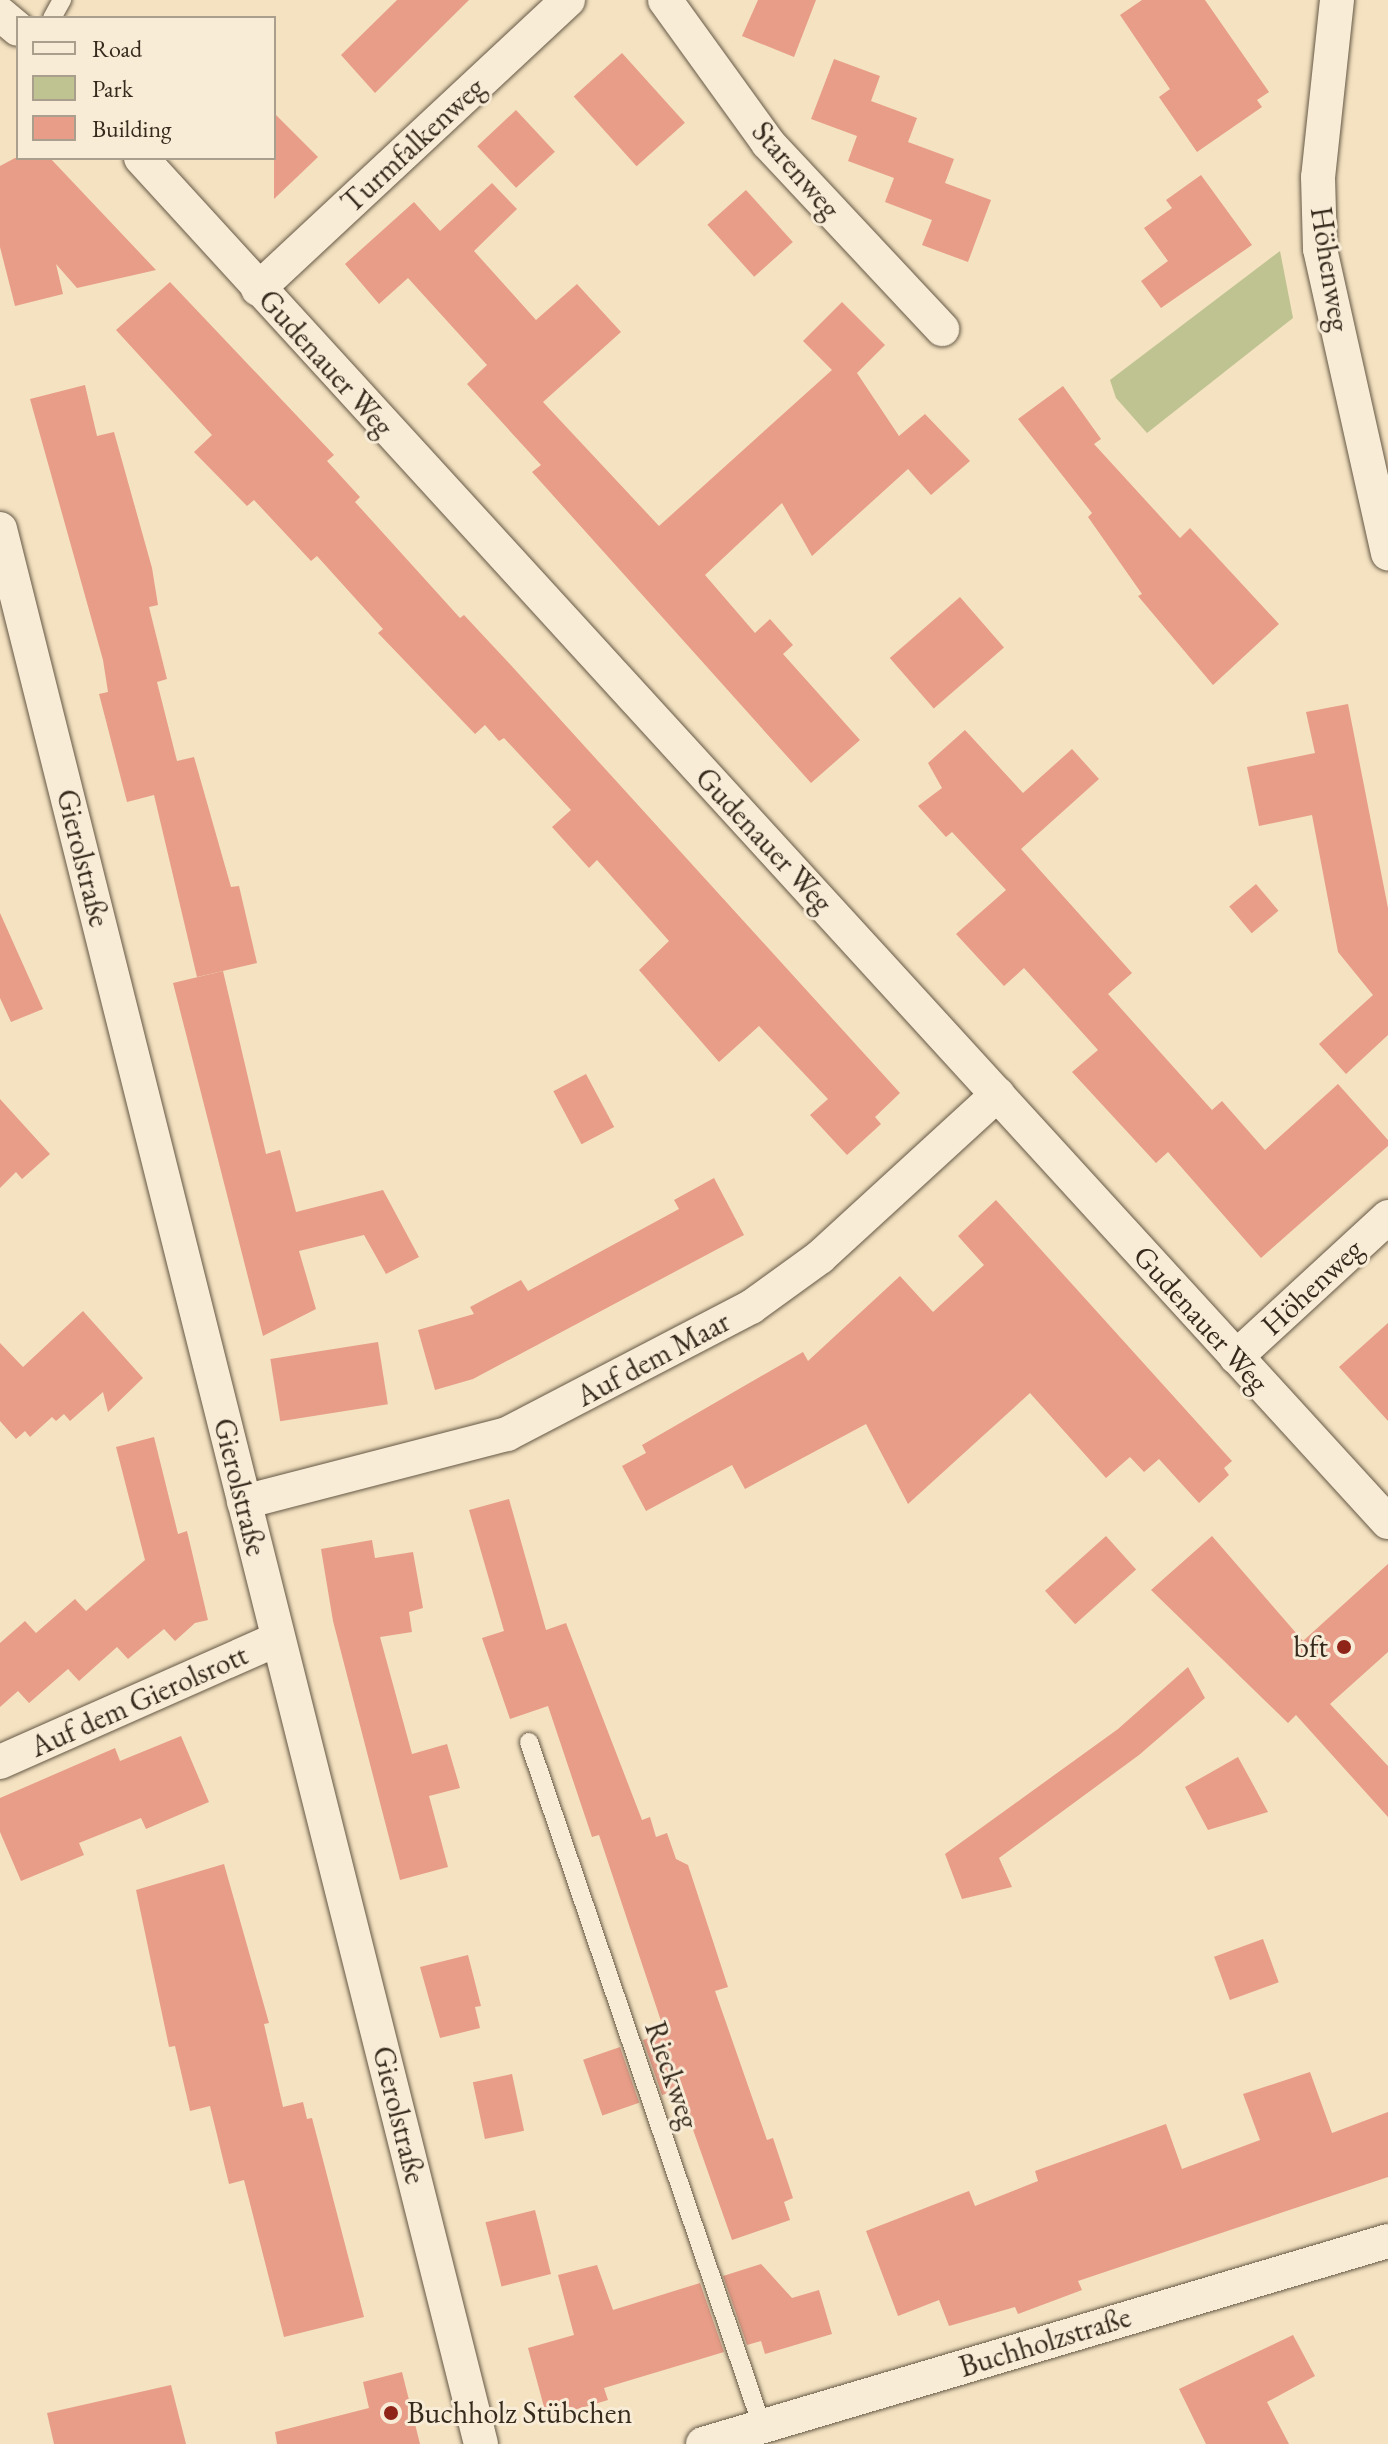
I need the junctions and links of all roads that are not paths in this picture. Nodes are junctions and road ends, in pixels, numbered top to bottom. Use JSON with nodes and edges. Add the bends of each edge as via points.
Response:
{"nodes":[{"id":1,"x":568,"y":0,"type":"edge"},
{"id":2,"x":665,"y":0,"type":"edge"},
{"id":3,"x":1337,"y":0,"type":"edge"},
{"id":4,"x":0,"y":14,"type":"edge"},
{"id":5,"x":16,"y":27,"type":"edge"},
{"id":6,"x":143,"y":160,"type":"edge"},
{"id":7,"x":258,"y":289,"type":"junction"},
{"id":8,"x":942,"y":329,"type":"dead end"},
{"id":9,"x":0,"y":529,"type":"edge"},
{"id":10,"x":1387,"y":540,"type":"edge"},
{"id":11,"x":998,"y":1094,"type":"junction"},
{"id":12,"x":1388,"y":1217,"type":"edge"},
{"id":13,"x":1236,"y":1357,"type":"junction"},
{"id":14,"x":244,"y":1502,"type":"junction"},
{"id":15,"x":1388,"y":1522,"type":"edge"},
{"id":16,"x":278,"y":1639,"type":"junction"},
{"id":17,"x":529,"y":1742,"type":"dead end"},
{"id":18,"x":0,"y":1762,"type":"edge"},
{"id":19,"x":1388,"y":2241,"type":"edge"},
{"id":20,"x":762,"y":2426,"type":"junction"},
{"id":21,"x":481,"y":2444,"type":"edge"},
{"id":22,"x":703,"y":2444,"type":"edge"}],
"edges":[{"from":1,"to":7,"type":"street","name":"Turmfalkenweg"},
{"from":2,"to":8,"type":"street","name":"Starenweg","via":[[768,143]]},
{"from":3,"to":10,"type":"street","name":"Höhenweg","via":[[1318,177],[1320,249]]},
{"from":4,"to":5,"type":"street"},
{"from":6,"to":7,"type":"street","name":"Gudenauer Weg"},
{"from":7,"to":11,"type":"street","name":"Gudenauer Weg"},
{"from":9,"to":14,"type":"street","name":"Gierolstraße"},
{"from":11,"to":13,"type":"street","name":"Gudenauer Weg"},
{"from":11,"to":14,"type":"street","name":"Auf dem Maar","via":[[820,1257],[751,1307],[507,1434]]},
{"from":12,"to":13,"type":"street","name":"Höhenweg"},
{"from":13,"to":15,"type":"street","name":"Gudenauer Weg"},
{"from":14,"to":16,"type":"street","name":"Gierolstraße"},
{"from":16,"to":18,"type":"street","name":"Auf dem Gierolsrott"},
{"from":16,"to":21,"type":"street","name":"Gierolstraße"},
{"from":17,"to":20,"type":"lane","name":"Rieckweg"},
{"from":19,"to":20,"type":"street","name":"Buchholzstraße"},
{"from":20,"to":22,"type":"street","name":"Buchholzstraße"}]}
